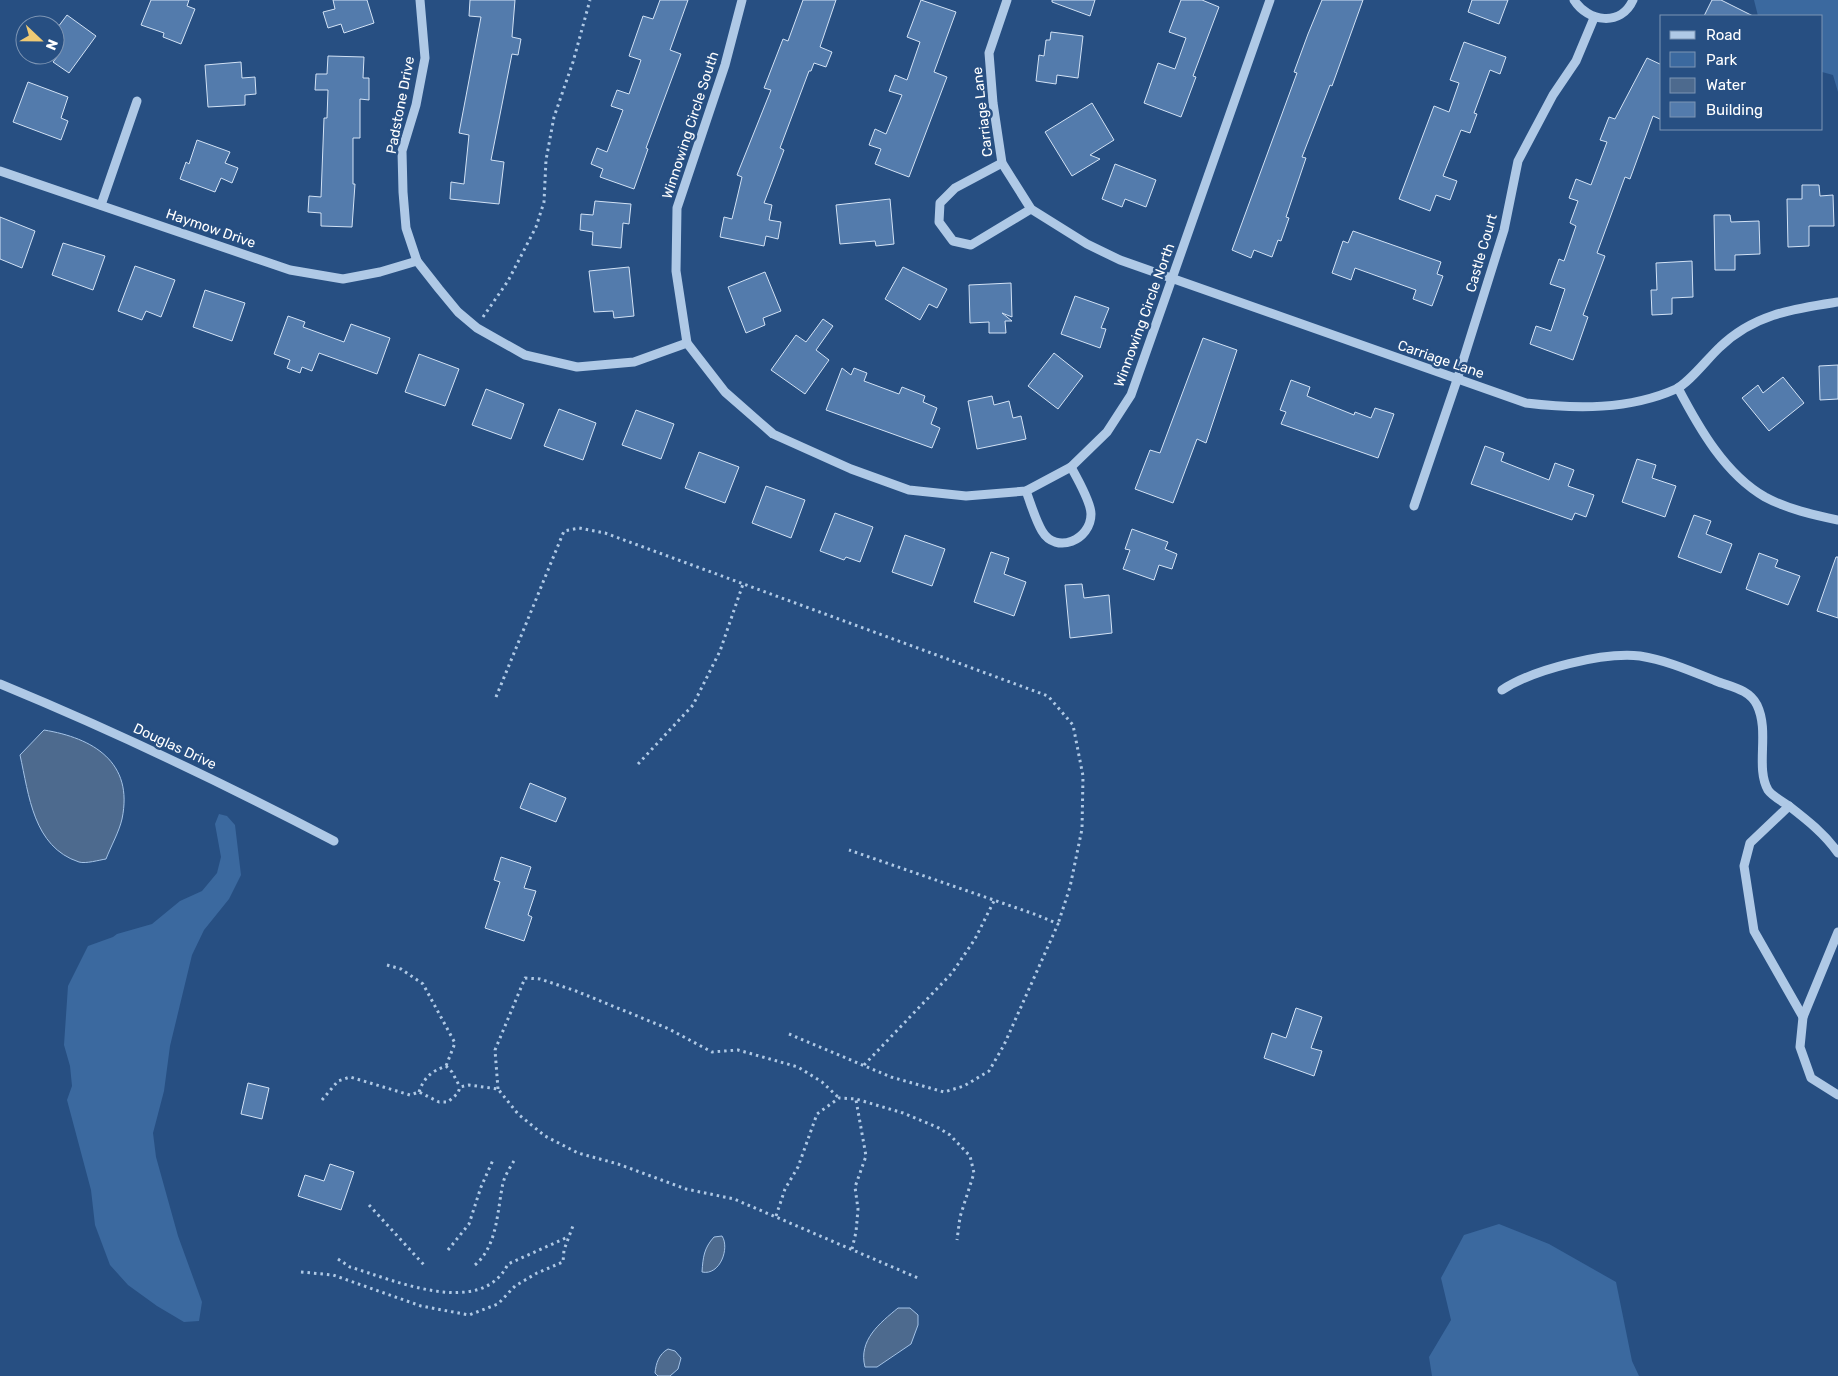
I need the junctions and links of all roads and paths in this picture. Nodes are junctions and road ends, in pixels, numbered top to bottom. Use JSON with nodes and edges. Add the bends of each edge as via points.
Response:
{"nodes":[{"id":1,"x":420,"y":0,"type":"edge"},
{"id":2,"x":590,"y":0,"type":"edge"},
{"id":3,"x":742,"y":0,"type":"edge"},
{"id":4,"x":1007,"y":0,"type":"edge"},
{"id":5,"x":1270,"y":0,"type":"edge"},
{"id":6,"x":1574,"y":0,"type":"edge"},
{"id":7,"x":1632,"y":0,"type":"edge"},
{"id":8,"x":1594,"y":18,"type":"junction"},
{"id":9,"x":137,"y":101,"type":"dead end"},
{"id":10,"x":1002,"y":163,"type":"junction"},
{"id":11,"x":0,"y":171,"type":"edge"},
{"id":12,"x":101,"y":205,"type":"junction"},
{"id":13,"x":1031,"y":209,"type":"junction"},
{"id":14,"x":417,"y":261,"type":"junction"},
{"id":15,"x":1173,"y":279,"type":"junction"},
{"id":16,"x":1838,"y":302,"type":"edge"},
{"id":17,"x":477,"y":328,"type":"junction"},
{"id":18,"x":687,"y":343,"type":"junction"},
{"id":19,"x":1457,"y":380,"type":"junction"},
{"id":20,"x":1678,"y":388,"type":"junction"},
{"id":21,"x":773,"y":434,"type":"joint"},
{"id":22,"x":1072,"y":467,"type":"junction"},
{"id":23,"x":1026,"y":491,"type":"junction"},
{"id":24,"x":1414,"y":506,"type":"dead end"},
{"id":25,"x":1838,"y":520,"type":"edge"},
{"id":26,"x":743,"y":584,"type":"junction"},
{"id":27,"x":0,"y":684,"type":"edge"},
{"id":28,"x":1502,"y":690,"type":"dead end"},
{"id":29,"x":496,"y":697,"type":"dead end"},
{"id":30,"x":638,"y":764,"type":"dead end"},
{"id":31,"x":1788,"y":806,"type":"junction"},
{"id":32,"x":334,"y":841,"type":"dead end"},
{"id":33,"x":849,"y":850,"type":"dead end"},
{"id":34,"x":1838,"y":853,"type":"edge"},
{"id":35,"x":994,"y":901,"type":"junction"},
{"id":36,"x":1058,"y":924,"type":"junction"},
{"id":37,"x":1838,"y":932,"type":"edge"},
{"id":38,"x":386,"y":965,"type":"dead end"},
{"id":39,"x":1803,"y":1017,"type":"junction"},
{"id":40,"x":789,"y":1034,"type":"dead end"},
{"id":41,"x":864,"y":1065,"type":"junction"},
{"id":42,"x":446,"y":1066,"type":"junction"},
{"id":43,"x":460,"y":1087,"type":"junction"},
{"id":44,"x":498,"y":1089,"type":"junction"},
{"id":45,"x":419,"y":1092,"type":"junction"},
{"id":46,"x":1838,"y":1095,"type":"edge"},
{"id":47,"x":839,"y":1098,"type":"junction"},
{"id":48,"x":856,"y":1099,"type":"junction"},
{"id":49,"x":322,"y":1100,"type":"dead end"},
{"id":50,"x":515,"y":1159,"type":"dead end"},
{"id":51,"x":493,"y":1160,"type":"dead end"},
{"id":52,"x":370,"y":1205,"type":"dead end"},
{"id":53,"x":776,"y":1216,"type":"junction"},
{"id":54,"x":574,"y":1223,"type":"dead end"},
{"id":55,"x":569,"y":1237,"type":"junction"},
{"id":56,"x":957,"y":1240,"type":"dead end"},
{"id":57,"x":852,"y":1249,"type":"junction"},
{"id":58,"x":448,"y":1250,"type":"dead end"},
{"id":59,"x":338,"y":1259,"type":"dead end"},
{"id":60,"x":424,"y":1265,"type":"dead end"},
{"id":61,"x":475,"y":1265,"type":"dead end"},
{"id":62,"x":301,"y":1272,"type":"dead end"},
{"id":63,"x":918,"y":1278,"type":"dead end"}],
"edges":[{"from":1,"to":14,"type":"street","name":"Padstone Drive","via":[[425,58],[416,105],[402,151],[406,228]]},
{"from":2,"to":17,"type":"path","via":[[554,117],[546,160],[544,202],[536,227],[508,281]]},
{"from":3,"to":18,"type":"street","name":"Winnowing Circle South","via":[[725,65],[677,208],[676,271]]},
{"from":4,"to":10,"type":"street","name":"Carriage Lane","via":[[990,53]]},
{"from":5,"to":15,"type":"street","name":"Winnowing Circle North"},
{"from":6,"to":8,"type":"street","via":[[1582,12]]},
{"from":7,"to":8,"type":"street","via":[[1620,15],[1608,19]]},
{"from":8,"to":19,"type":"street","name":"Castle Court","via":[[1576,61],[1553,95],[1518,161],[1504,230]]},
{"from":9,"to":12,"type":"street"},
{"from":10,"to":13,"type":"street","name":"Carriage Lane"},
{"from":10,"to":13,"type":"street","name":"Carriage Lane","via":[[955,188],[940,203],[939,222],[953,241],[972,245]]},
{"from":11,"to":12,"type":"street","name":"Haymow Drive"},
{"from":12,"to":14,"type":"street","name":"Haymow Drive","via":[[290,270],[344,279]]},
{"from":13,"to":15,"type":"street","name":"Carriage Lane","via":[[1087,244]]},
{"from":14,"to":17,"type":"street","name":"Padstone Drive","via":[[458,312]]},
{"from":15,"to":19,"type":"street","name":"Carriage Lane"},
{"from":15,"to":22,"type":"street","name":"Winnowing Circle North","via":[[1131,395],[1106,432]]},
{"from":16,"to":20,"type":"street","name":"Carriage Lane","via":[[1784,310],[1750,324],[1722,345]]},
{"from":17,"to":18,"type":"street","name":"Padstone Drive","via":[[525,355],[577,367],[634,362]]},
{"from":18,"to":21,"type":"street","name":"Winnowing Circle South","via":[[725,392]]},
{"from":19,"to":20,"type":"street","name":"Carriage Lane","via":[[1526,403],[1554,406],[1590,407],[1639,401]]},
{"from":19,"to":24,"type":"street","name":"Castle Court"},
{"from":20,"to":25,"type":"street","via":[[1697,425],[1735,473],[1765,497],[1810,514]]},
{"from":21,"to":23,"type":"street","name":"Winnowing Circle North","via":[[851,469],[909,490],[966,496]]},
{"from":22,"to":23,"type":"street","name":"Winnowing Circle North"},
{"from":22,"to":23,"type":"street","via":[[1091,511],[1085,534],[1076,541],[1062,543],[1042,532]]},
{"from":26,"to":29,"type":"path","via":[[605,533],[579,528],[564,531]]},
{"from":26,"to":30,"type":"path","via":[[720,651],[693,705]]},
{"from":26,"to":36,"type":"path","via":[[1048,696],[1073,725],[1083,776],[1082,829],[1070,888]]},
{"from":27,"to":32,"type":"street","name":"Douglas Drive","via":[[229,786]]},
{"from":28,"to":31,"type":"street","via":[[1519,679],[1554,668],[1597,658],[1639,656],[1675,665],[1749,693],[1764,726],[1763,772],[1769,790]]},
{"from":31,"to":34,"type":"street","via":[[1830,841]]},
{"from":31,"to":39,"type":"street","via":[[1750,843],[1744,866],[1754,931]]},
{"from":33,"to":35,"type":"path"},
{"from":35,"to":36,"type":"path"},
{"from":35,"to":41,"type":"path","via":[[975,939],[952,973]]},
{"from":36,"to":41,"type":"path","via":[[989,1072],[964,1086],[944,1092],[891,1077]]},
{"from":37,"to":39,"type":"street"},
{"from":38,"to":42,"type":"path","via":[[423,984],[455,1043]]},
{"from":39,"to":46,"type":"street","via":[[1800,1047],[1811,1078]]},
{"from":40,"to":41,"type":"path"},
{"from":42,"to":43,"type":"path"},
{"from":42,"to":45,"type":"path","via":[[433,1070]]},
{"from":43,"to":44,"type":"path"},
{"from":43,"to":45,"type":"path","via":[[448,1102],[439,1102]]},
{"from":44,"to":47,"type":"path","via":[[495,1050],[525,978],[540,979],[576,991],[669,1029],[712,1052],[738,1050],[798,1067],[822,1082]]},
{"from":44,"to":53,"type":"path","via":[[518,1114],[545,1136],[578,1153],[618,1164],[686,1190],[734,1199]]},
{"from":45,"to":49,"type":"path","via":[[410,1095],[350,1077],[338,1081]]},
{"from":47,"to":48,"type":"path"},
{"from":47,"to":53,"type":"path","via":[[817,1114],[812,1122],[798,1167],[785,1189]]},
{"from":48,"to":56,"type":"path","via":[[937,1127],[950,1135],[970,1156],[974,1173],[960,1217]]},
{"from":48,"to":57,"type":"path","via":[[866,1156],[855,1187],[858,1209]]},
{"from":50,"to":61,"type":"path","via":[[503,1180],[497,1220],[485,1256]]},
{"from":51,"to":58,"type":"path","via":[[469,1224]]},
{"from":52,"to":60,"type":"path"},
{"from":53,"to":57,"type":"path"},
{"from":54,"to":55,"type":"path"},
{"from":55,"to":59,"type":"path","via":[[508,1264],[503,1275],[489,1286],[471,1292],[434,1292],[350,1267]]},
{"from":55,"to":62,"type":"path","via":[[563,1262],[515,1286],[498,1304],[469,1316],[421,1306],[333,1275]]},
{"from":57,"to":63,"type":"path"}]}
